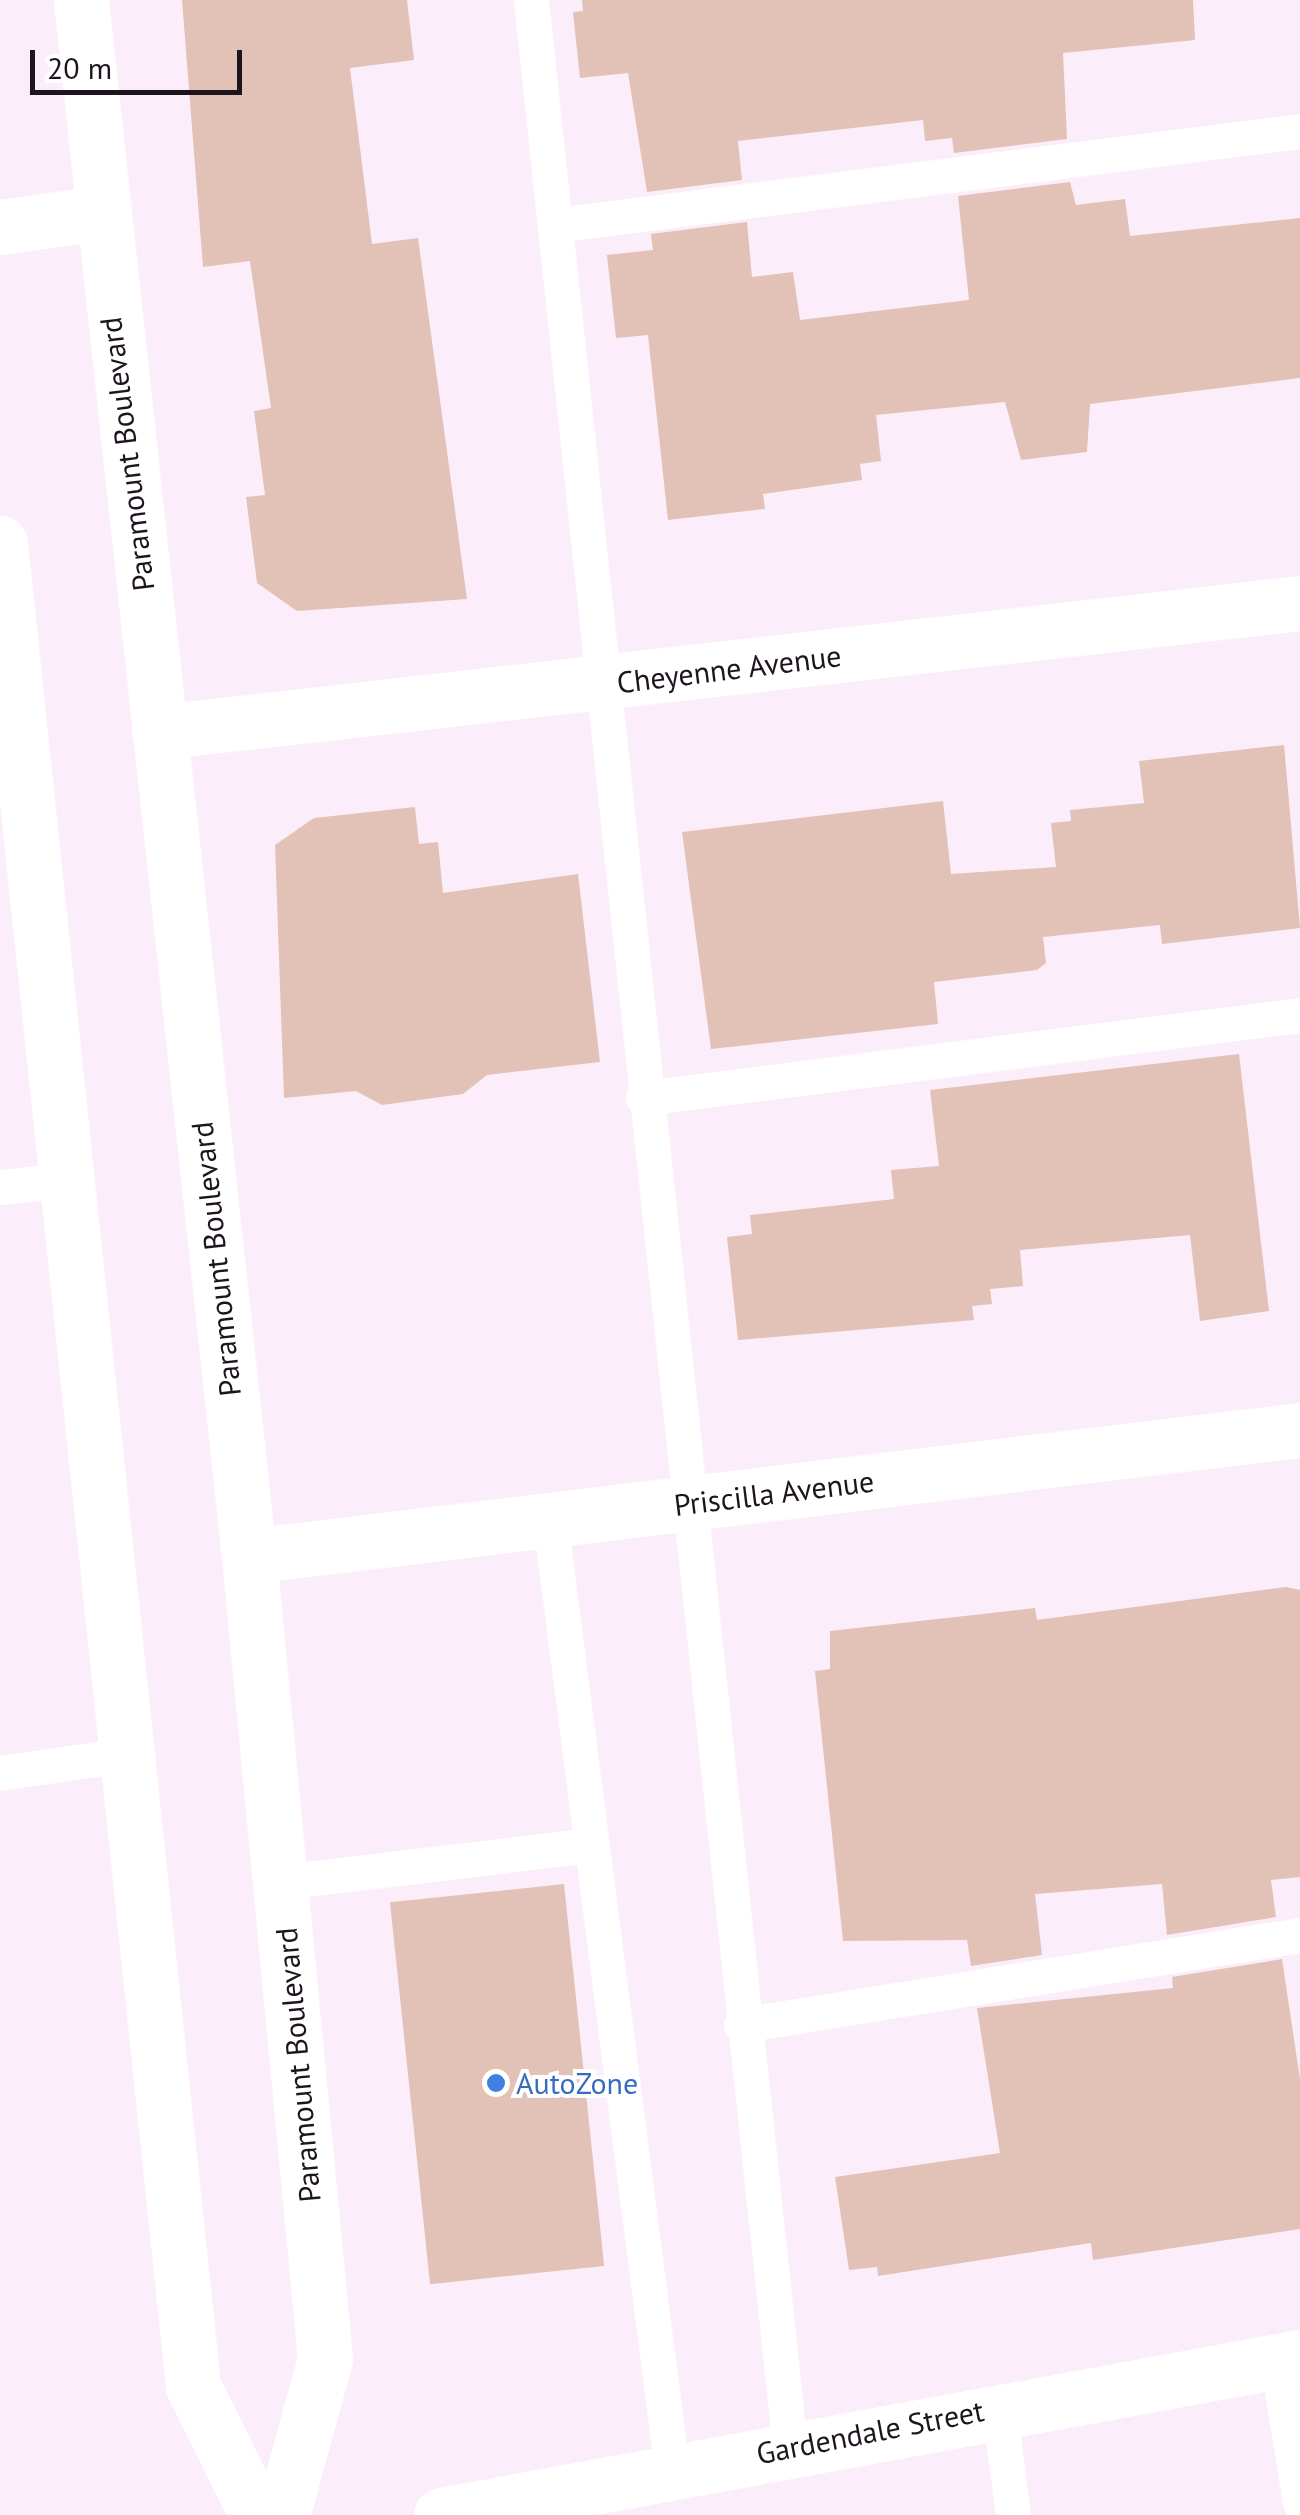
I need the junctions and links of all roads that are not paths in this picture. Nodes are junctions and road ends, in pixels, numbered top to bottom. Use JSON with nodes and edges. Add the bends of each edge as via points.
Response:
{"nodes":[{"id":1,"x":80,"y":0,"type":"edge"},
{"id":2,"x":531,"y":0,"type":"edge"},
{"id":3,"x":1300,"y":131,"type":"edge"},
{"id":4,"x":98,"y":213,"type":"junction"},
{"id":5,"x":555,"y":225,"type":"junction"},
{"id":6,"x":0,"y":226,"type":"edge"},
{"id":7,"x":0,"y":543,"type":"edge"},
{"id":8,"x":1300,"y":603,"type":"edge"},
{"id":9,"x":600,"y":684,"type":"junction"},
{"id":10,"x":159,"y":732,"type":"junction"},
{"id":11,"x":15,"y":868,"type":"edge"},
{"id":12,"x":1300,"y":1015,"type":"edge"},
{"id":13,"x":642,"y":1098,"type":"junction"},
{"id":14,"x":66,"y":1180,"type":"junction"},
{"id":15,"x":0,"y":1187,"type":"edge"},
{"id":16,"x":1300,"y":1430,"type":"edge"},
{"id":17,"x":685,"y":1503,"type":"junction"},
{"id":18,"x":550,"y":1520,"type":"junction"},
{"id":19,"x":249,"y":1556,"type":"junction"},
{"id":20,"x":131,"y":1754,"type":"junction"},
{"id":21,"x":0,"y":1773,"type":"edge"},
{"id":22,"x":592,"y":1846,"type":"junction"},
{"id":23,"x":280,"y":1882,"type":"junction"},
{"id":24,"x":1300,"y":1936,"type":"edge"},
{"id":25,"x":741,"y":2025,"type":"junction"},
{"id":26,"x":1288,"y":2358,"type":"edge"},
{"id":27,"x":999,"y":2406,"type":"junction"},
{"id":28,"x":790,"y":2448,"type":"junction"},
{"id":29,"x":672,"y":2470,"type":"junction"},
{"id":30,"x":1300,"y":2502,"type":"edge"},
{"id":31,"x":256,"y":2515,"type":"edge"},
{"id":32,"x":282,"y":2515,"type":"edge"},
{"id":33,"x":441,"y":2515,"type":"edge"},
{"id":34,"x":1013,"y":2515,"type":"edge"}],
"edges":[{"from":1,"to":4,"type":"main road","name":"Paramount Boulevard"},
{"from":2,"to":5,"type":"lane"},
{"from":3,"to":5,"type":"lane"},
{"from":4,"to":6,"type":"main road"},
{"from":4,"to":10,"type":"main road","name":"Paramount Boulevard"},
{"from":5,"to":9,"type":"lane"},
{"from":7,"to":11,"type":"main road"},
{"from":8,"to":9,"type":"main road","name":"Cheyenne Avenue"},
{"from":9,"to":10,"type":"main road","name":"Cheyenne Avenue"},
{"from":9,"to":13,"type":"lane"},
{"from":10,"to":19,"type":"main road","name":"Paramount Boulevard"},
{"from":11,"to":14,"type":"main road"},
{"from":12,"to":13,"type":"lane"},
{"from":13,"to":17,"type":"lane"},
{"from":14,"to":15,"type":"lane"},
{"from":14,"to":20,"type":"main road"},
{"from":16,"to":17,"type":"main road","name":"Priscilla Avenue"},
{"from":17,"to":18,"type":"main road","name":"Priscilla Avenue"},
{"from":17,"to":25,"type":"lane"},
{"from":18,"to":19,"type":"main road","name":"Priscilla Avenue"},
{"from":18,"to":22,"type":"lane"},
{"from":19,"to":23,"type":"main road","name":"Paramount Boulevard"},
{"from":20,"to":21,"type":"lane"},
{"from":20,"to":31,"type":"main road","via":[[192,2386]]},
{"from":22,"to":23,"type":"lane"},
{"from":22,"to":29,"type":"lane"},
{"from":23,"to":32,"type":"main road","name":"Paramount Boulevard","via":[[325,2359]]},
{"from":24,"to":25,"type":"lane"},
{"from":25,"to":28,"type":"lane"},
{"from":26,"to":27,"type":"main road","name":"Gardendale Street"},
{"from":26,"to":30,"type":"lane"},
{"from":27,"to":28,"type":"main road","name":"Gardendale Street"},
{"from":27,"to":34,"type":"lane"},
{"from":28,"to":29,"type":"main road","name":"Gardendale Street"},
{"from":29,"to":33,"type":"main road","name":"Gardendale Street"}]}
